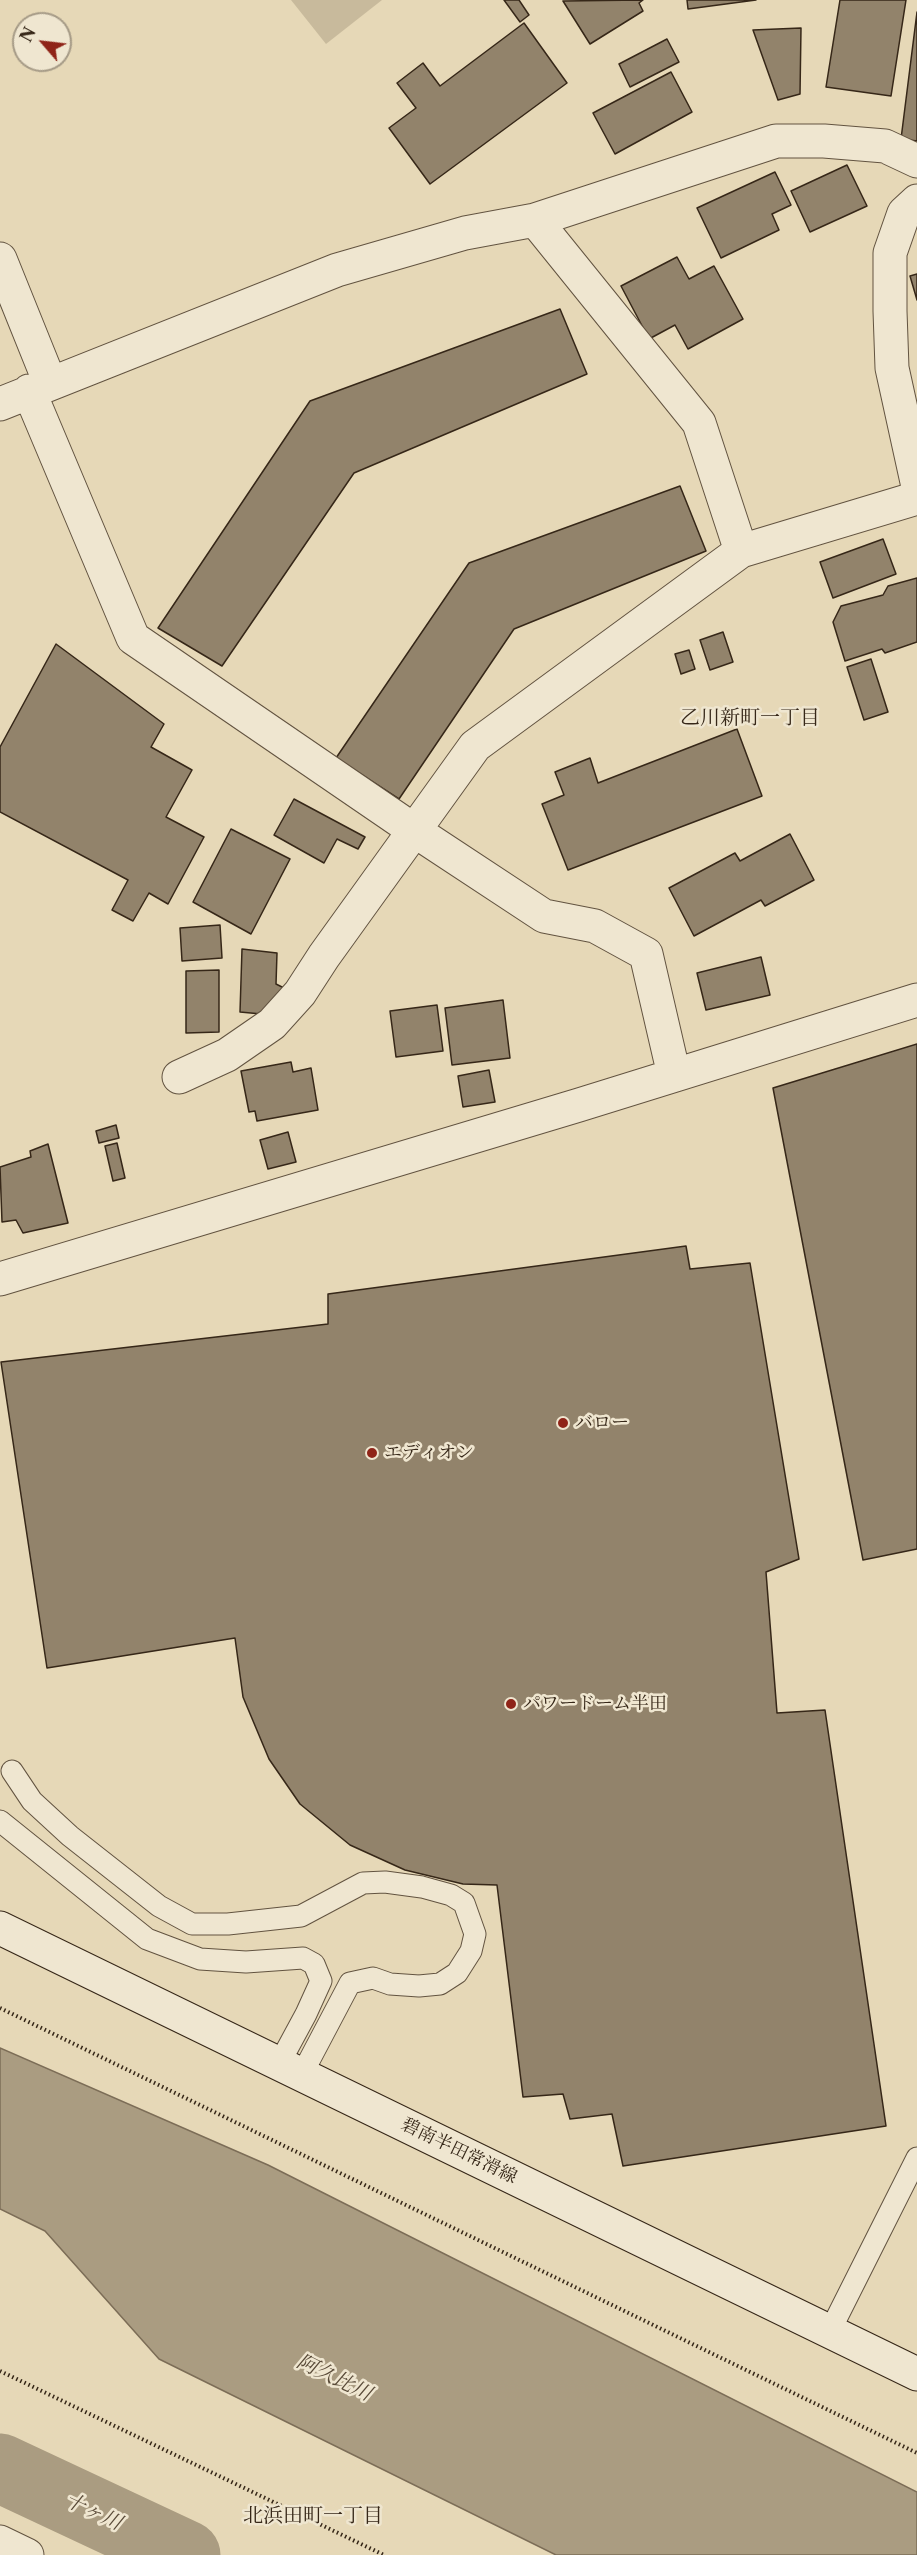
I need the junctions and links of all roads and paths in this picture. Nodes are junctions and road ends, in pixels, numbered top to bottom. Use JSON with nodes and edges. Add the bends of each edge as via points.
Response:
{"nodes":[{"id":1,"x":917,"y":161,"type":"edge"},
{"id":2,"x":917,"y":201,"type":"edge"},
{"id":3,"x":535,"y":220,"type":"junction"},
{"id":4,"x":0,"y":260,"type":"edge"},
{"id":5,"x":27,"y":393,"type":"edge"},
{"id":6,"x":917,"y":482,"type":"edge"},
{"id":7,"x":917,"y":498,"type":"edge"},
{"id":8,"x":741,"y":550,"type":"junction"},
{"id":9,"x":415,"y":831,"type":"junction"},
{"id":10,"x":917,"y":1000,"type":"edge"},
{"id":11,"x":674,"y":1075,"type":"junction"},
{"id":12,"x":179,"y":1077,"type":"dead end"},
{"id":13,"x":0,"y":1280,"type":"edge"},
{"id":14,"x":12,"y":1772,"type":"dead end"},
{"id":15,"x":0,"y":1821,"type":"edge"},
{"id":16,"x":0,"y":1928,"type":"edge"},
{"id":17,"x":0,"y":2008,"type":"edge"},
{"id":18,"x":291,"y":2069,"type":"junction"},
{"id":19,"x":917,"y":2158,"type":"edge"},
{"id":20,"x":830,"y":2331,"type":"junction"},
{"id":21,"x":0,"y":2371,"type":"edge"},
{"id":22,"x":917,"y":2374,"type":"edge"},
{"id":23,"x":917,"y":2453,"type":"edge"},
{"id":24,"x":0,"y":2542,"type":"edge"},
{"id":25,"x":27,"y":2555,"type":"edge"},
{"id":26,"x":384,"y":2555,"type":"edge"}],
"edges":[{"from":1,"to":3,"type":"street","via":[[885,146],[776,141]]},
{"from":2,"to":6,"type":"street","via":[[904,213],[890,253],[890,311],[892,368]]},
{"from":3,"to":5,"type":"street","via":[[465,233],[337,270]]},
{"from":3,"to":8,"type":"street","via":[[699,423]]},
{"from":4,"to":5,"type":"street"},
{"from":5,"to":9,"type":"street","via":[[133,638]]},
{"from":7,"to":8,"type":"street"},
{"from":8,"to":9,"type":"street","via":[[475,746]]},
{"from":9,"to":11,"type":"street","via":[[544,916],[595,926],[646,954]]},
{"from":9,"to":12,"type":"street","via":[[300,993],[272,1024],[227,1055]]},
{"from":10,"to":11,"type":"street"},
{"from":11,"to":13,"type":"street"},
{"from":14,"to":18,"type":"lane","via":[[32,1801],[70,1836],[159,1906],[192,1924],[301,1916],[363,1883],[422,1887],[464,1903],[475,1934],[471,1951],[457,1973],[440,1984],[419,1986],[373,1978],[350,1983]]},
{"from":15,"to":18,"type":"lane","via":[[147,1939],[200,1959],[246,1962],[303,1958],[314,1964],[321,1981],[306,2014]]},
{"from":16,"to":18,"type":"street","name":"碧南半田常滑線"},
{"from":17,"to":23,"type":"path"},
{"from":18,"to":20,"type":"street","name":"碧南半田常滑線"},
{"from":19,"to":20,"type":"lane"},
{"from":20,"to":22,"type":"street","name":"碧南半田常滑線"},
{"from":21,"to":26,"type":"path"},
{"from":24,"to":25,"type":"street"}]}
